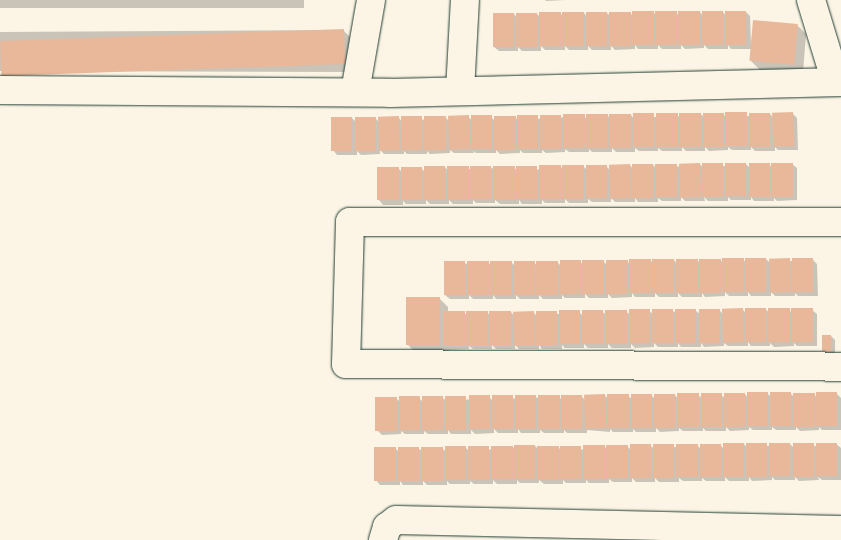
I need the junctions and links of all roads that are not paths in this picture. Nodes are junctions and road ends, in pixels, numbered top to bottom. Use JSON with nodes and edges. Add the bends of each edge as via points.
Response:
{"nodes":[{"id":1,"x":371,"y":0,"type":"edge"},
{"id":2,"x":465,"y":0,"type":"edge"},
{"id":3,"x":811,"y":0,"type":"edge"},
{"id":4,"x":841,"y":75,"type":"edge"},
{"id":5,"x":841,"y":82,"type":"edge"},
{"id":6,"x":0,"y":90,"type":"edge"},
{"id":7,"x":460,"y":91,"type":"junction"},
{"id":8,"x":371,"y":92,"type":"junction"},
{"id":9,"x":841,"y":222,"type":"edge"},
{"id":10,"x":841,"y":366,"type":"edge"},
{"id":11,"x":841,"y":530,"type":"edge"},
{"id":12,"x":383,"y":540,"type":"edge"}],
"edges":[{"from":1,"to":8,"type":"street"},
{"from":2,"to":7,"type":"street"},
{"from":3,"to":4,"type":"street","via":[[832,69]]},
{"from":5,"to":7,"type":"street"},
{"from":6,"to":8,"type":"street"},
{"from":7,"to":8,"type":"street"},
{"from":9,"to":10,"type":"street","via":[[350,222],[346,364]]},
{"from":11,"to":12,"type":"street","via":[[396,520],[385,531]]}]}
